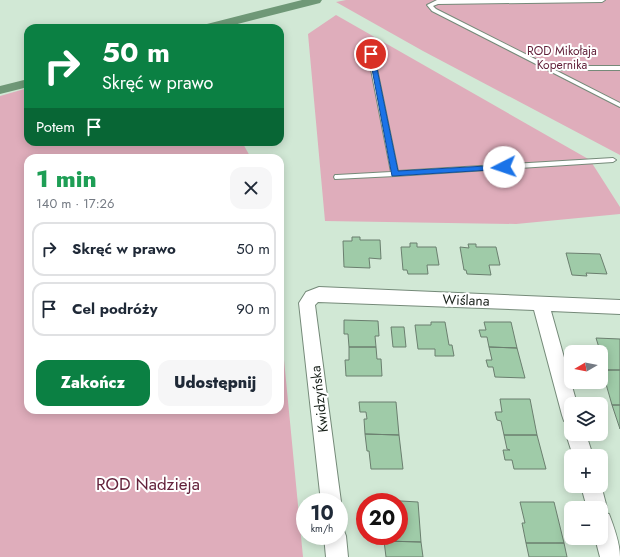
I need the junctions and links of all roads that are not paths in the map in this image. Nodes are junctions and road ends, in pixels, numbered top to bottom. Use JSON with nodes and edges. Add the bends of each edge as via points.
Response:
{"nodes":[{"id":1,"x":602,"y":0,"type":"edge"},
{"id":2,"x":371,"y":54,"type":"dead end"},
{"id":3,"x":547,"y":68,"type":"junction"},
{"id":4,"x":579,"y":68,"type":"junction"},
{"id":5,"x":620,"y":68,"type":"edge"},
{"id":6,"x":573,"y":82,"type":"junction"},
{"id":7,"x":620,"y":106,"type":"edge"},
{"id":8,"x":613,"y":160,"type":"dead end"},
{"id":9,"x":395,"y":174,"type":"junction"},
{"id":10,"x":336,"y":177,"type":"dead end"},
{"id":11,"x":312,"y":297,"type":"joint"},
{"id":12,"x":540,"y":303,"type":"junction"},
{"id":13,"x":620,"y":307,"type":"edge"},
{"id":14,"x":566,"y":397,"type":"edge"},
{"id":15,"x":330,"y":493,"type":"edge"},
{"id":16,"x":336,"y":545,"type":"edge"},
{"id":17,"x":608,"y":545,"type":"edge"},
{"id":18,"x":337,"y":557,"type":"edge"},
{"id":19,"x":611,"y":557,"type":"edge"}],
"edges":[{"from":1,"to":3,"type":"lane","via":[[437,2],[430,5],[434,10]]},
{"from":2,"to":9,"type":"lane"},
{"from":3,"to":4,"type":"lane"},
{"from":3,"to":6,"type":"lane"},
{"from":4,"to":5,"type":"lane"},
{"from":4,"to":6,"type":"lane","via":[[571,70],[570,77]]},
{"from":6,"to":7,"type":"lane"},
{"from":8,"to":9,"type":"lane"},
{"from":9,"to":10,"type":"lane"},
{"from":11,"to":12,"type":"street","name":"Wiślana","via":[[319,294]]},
{"from":11,"to":15,"type":"street","name":"Kwidzyńska","via":[[307,303]]},
{"from":12,"to":13,"type":"street","name":"Wiślana"},
{"from":12,"to":14,"type":"street"},
{"from":16,"to":18,"type":"street"},
{"from":17,"to":19,"type":"street"}]}
